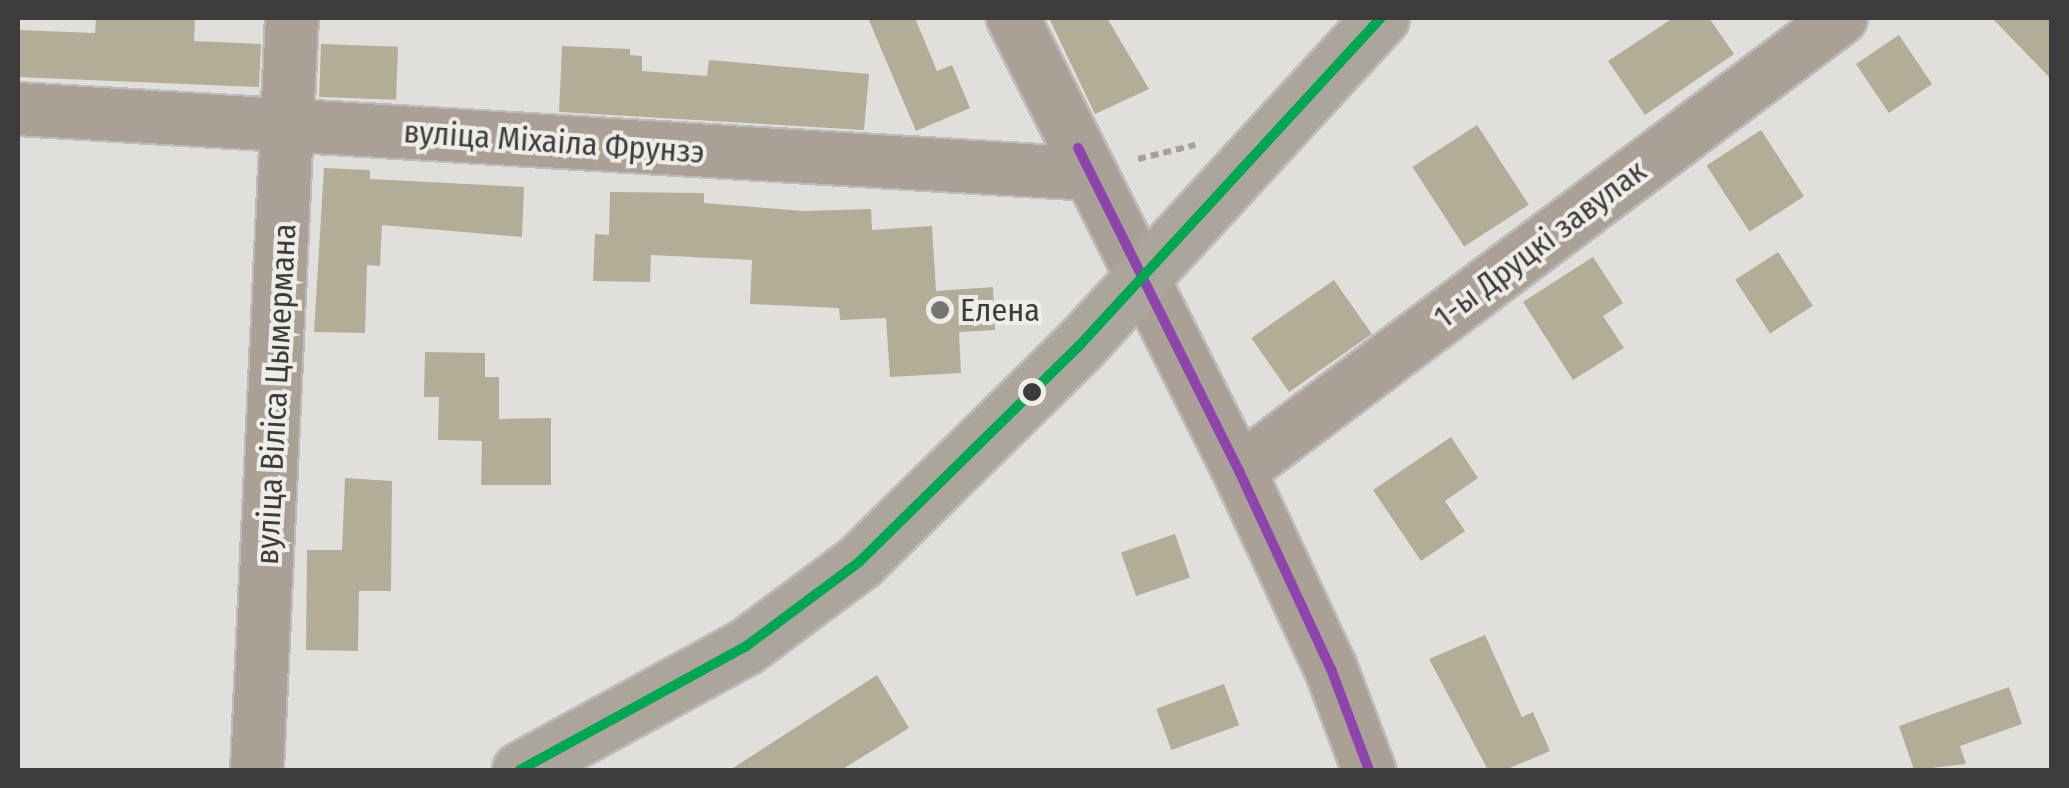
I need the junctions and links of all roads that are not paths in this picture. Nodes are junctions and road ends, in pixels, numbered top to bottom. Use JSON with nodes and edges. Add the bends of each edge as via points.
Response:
{"nodes":[{"id":1,"x":292,"y":18,"type":"edge"},
{"id":2,"x":1013,"y":18,"type":"edge"},
{"id":3,"x":1381,"y":18,"type":"edge"},
{"id":4,"x":1841,"y":18,"type":"edge"},
{"id":5,"x":18,"y":109,"type":"edge"},
{"id":6,"x":290,"y":123,"type":"junction"},
{"id":7,"x":1091,"y":174,"type":"junction"},
{"id":8,"x":1143,"y":277,"type":"junction"},
{"id":9,"x":1239,"y":470,"type":"junction"},
{"id":10,"x":532,"y":768,"type":"edge"},
{"id":11,"x":257,"y":770,"type":"edge"},
{"id":12,"x":1369,"y":770,"type":"edge"}],
"edges":[{"from":1,"to":6,"type":"street","name":"вуліца Віліса Цымермана"},
{"from":2,"to":7,"type":"street"},
{"from":3,"to":8,"type":"main road"},
{"from":4,"to":9,"type":"street","name":"1-ы Друцкі завулак"},
{"from":5,"to":6,"type":"street","name":"вуліца Міхаіла Фрунзэ"},
{"from":6,"to":7,"type":"street","name":"вуліца Міхаіла Фрунзэ"},
{"from":6,"to":11,"type":"street","name":"вуліца Віліса Цымермана"},
{"from":7,"to":8,"type":"street"},
{"from":8,"to":9,"type":"street"},
{"from":8,"to":10,"type":"main road","via":[[966,464],[859,562],[745,647]]},
{"from":9,"to":12,"type":"street","via":[[1332,669]]}]}
